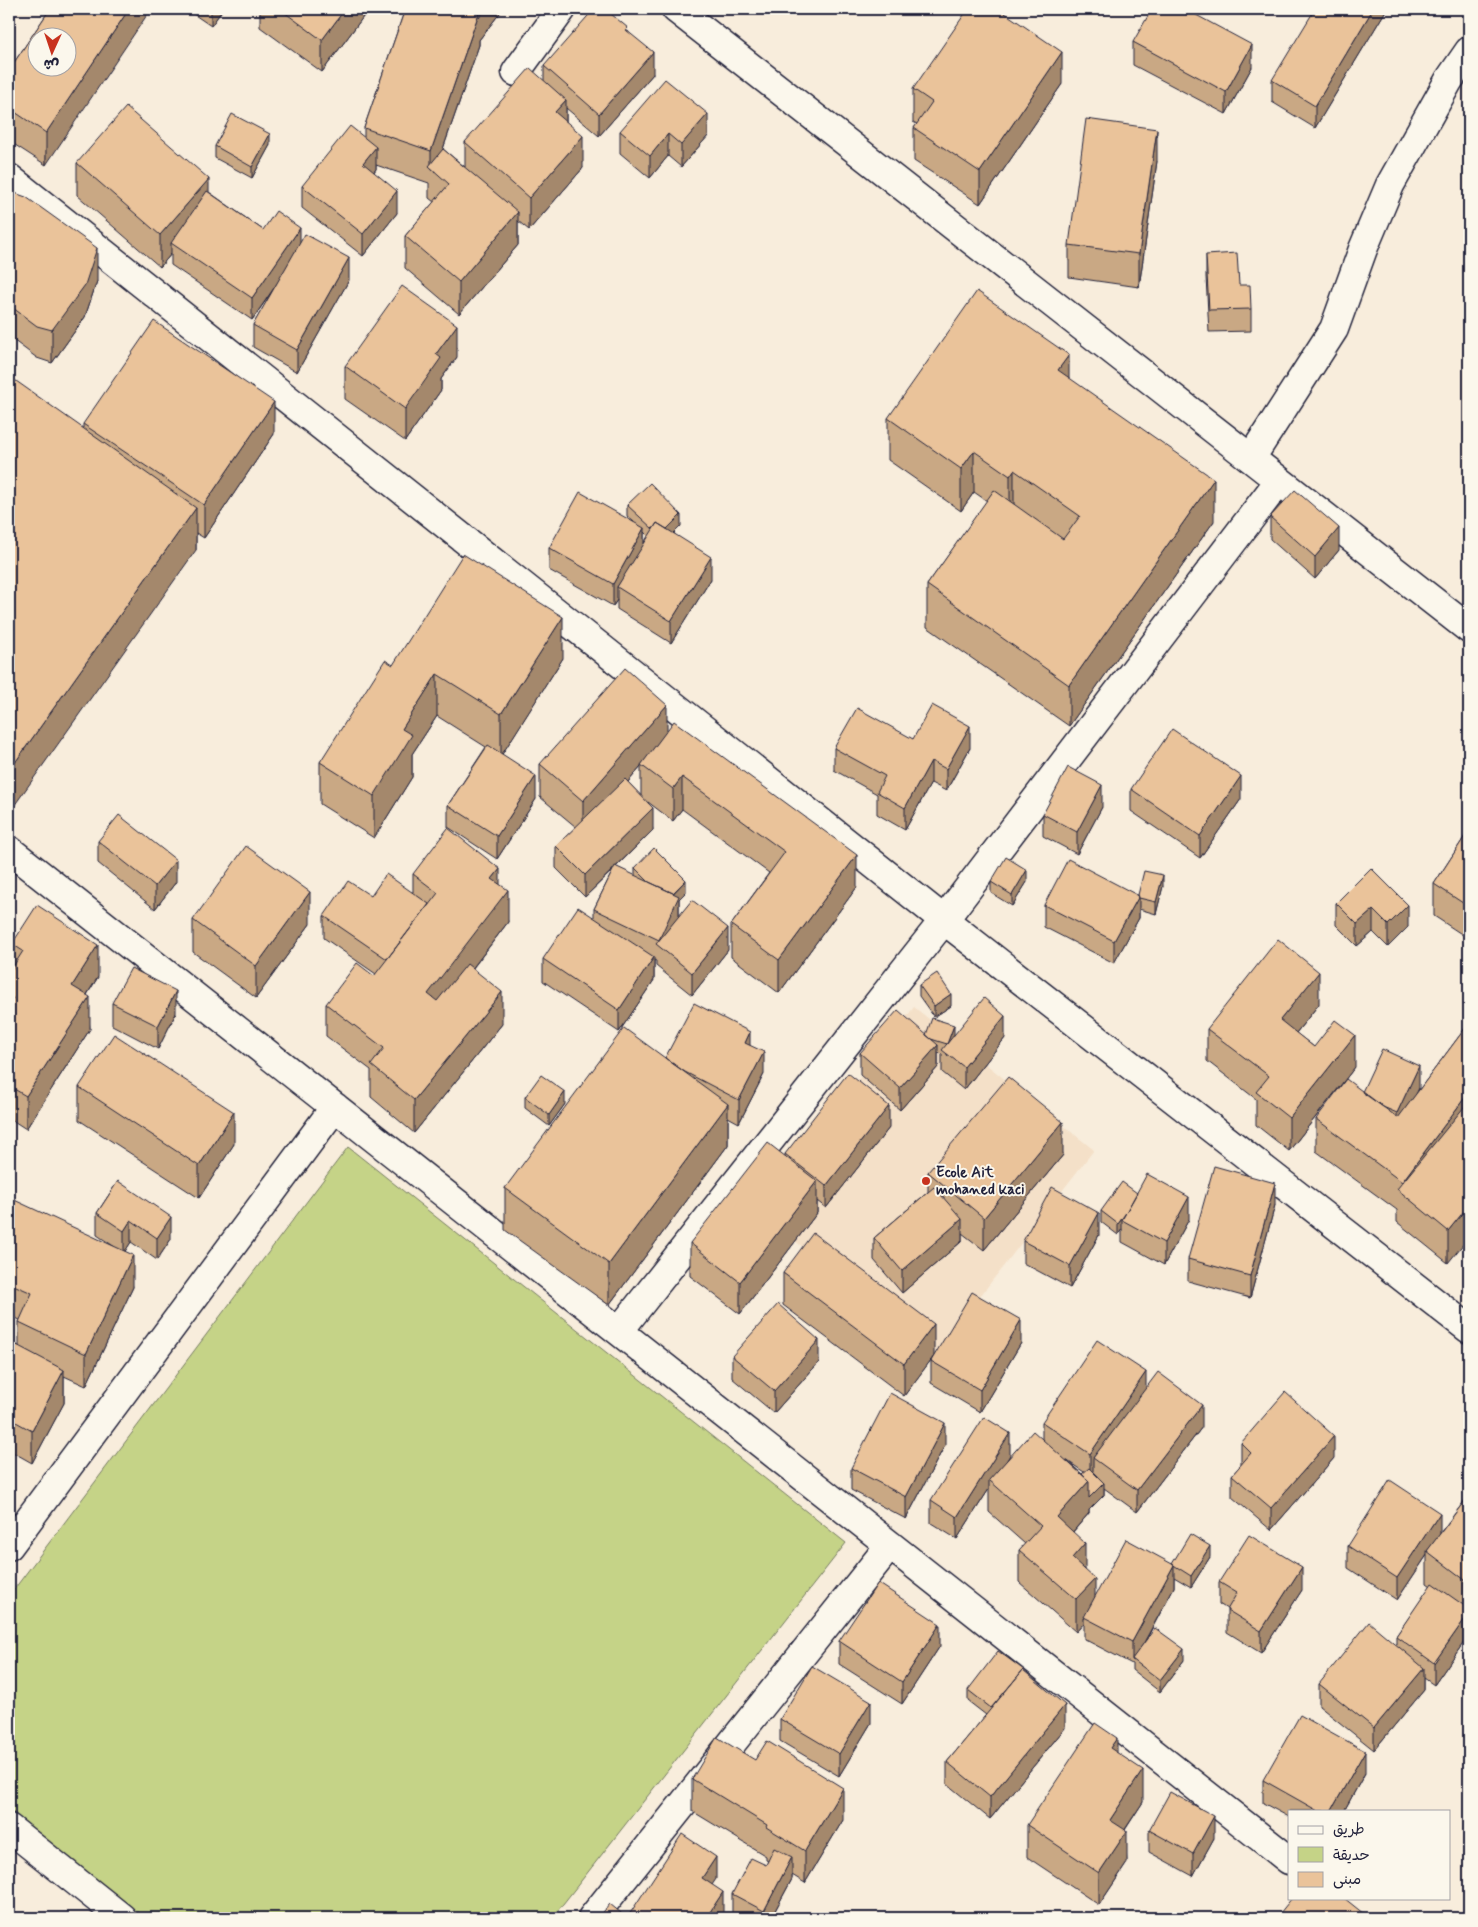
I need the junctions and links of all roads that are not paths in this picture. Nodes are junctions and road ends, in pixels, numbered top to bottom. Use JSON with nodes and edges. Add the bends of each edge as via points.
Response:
{"nodes":[{"id":1,"x":562,"y":9,"type":"edge"},
{"id":2,"x":676,"y":9,"type":"edge"},
{"id":3,"x":1469,"y":51,"type":"edge"},
{"id":4,"x":516,"y":72,"type":"dead end"},
{"id":5,"x":9,"y":178,"type":"edge"},
{"id":6,"x":1251,"y":458,"type":"junction"},
{"id":7,"x":1279,"y":481,"type":"junction"},
{"id":8,"x":1469,"y":629,"type":"edge"},
{"id":9,"x":9,"y":850,"type":"edge"},
{"id":10,"x":944,"y":920,"type":"junction"},
{"id":11,"x":335,"y":1107,"type":"junction"},
{"id":12,"x":1469,"y":1329,"type":"edge"},
{"id":13,"x":619,"y":1331,"type":"junction"},
{"id":14,"x":890,"y":1545,"type":"junction"},
{"id":15,"x":9,"y":1546,"type":"edge"},
{"id":16,"x":9,"y":1828,"type":"edge"},
{"id":17,"x":1288,"y":1859,"type":"edge"},
{"id":18,"x":122,"y":1918,"type":"edge"},
{"id":19,"x":592,"y":1918,"type":"edge"}],
"edges":[{"from":1,"to":4,"type":"street"},
{"from":2,"to":6,"type":"street"},
{"from":3,"to":6,"type":"street","via":[[1448,80],[1390,185],[1334,329]]},
{"from":5,"to":10,"type":"street"},
{"from":6,"to":7,"type":"street"},
{"from":7,"to":8,"type":"street"},
{"from":7,"to":10,"type":"street"},
{"from":9,"to":11,"type":"street"},
{"from":10,"to":12,"type":"street"},
{"from":10,"to":13,"type":"street"},
{"from":11,"to":13,"type":"street"},
{"from":11,"to":15,"type":"street"},
{"from":13,"to":14,"type":"street"},
{"from":14,"to":17,"type":"street"},
{"from":14,"to":19,"type":"street"},
{"from":16,"to":18,"type":"street"}]}
